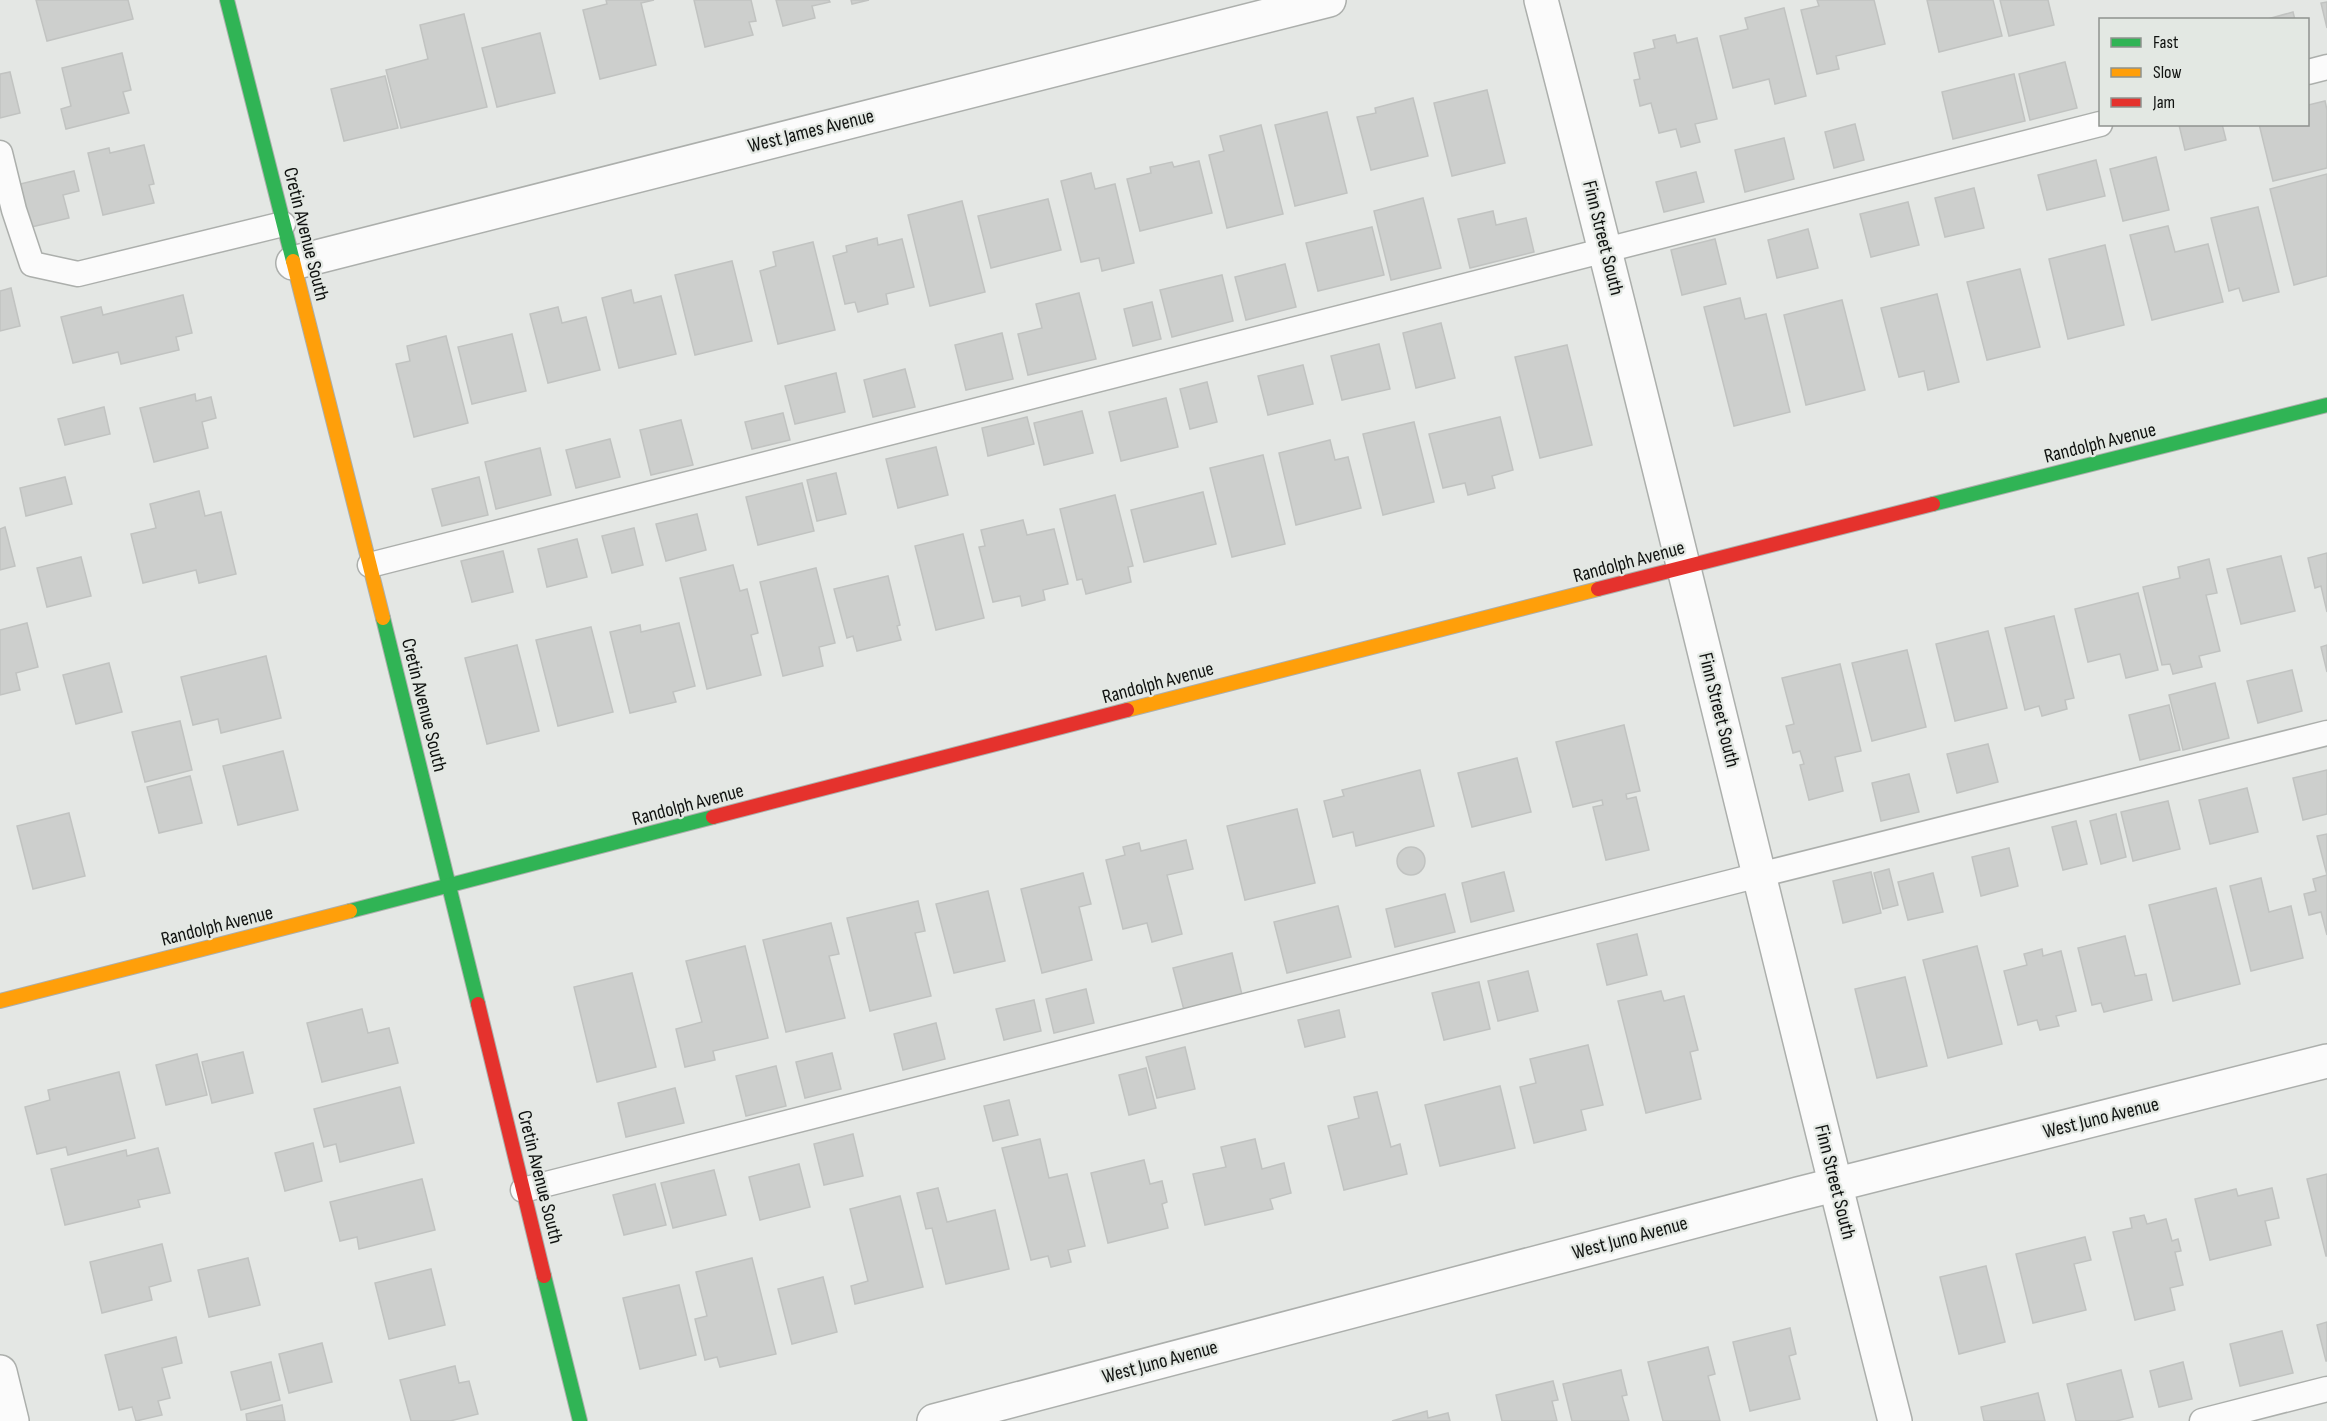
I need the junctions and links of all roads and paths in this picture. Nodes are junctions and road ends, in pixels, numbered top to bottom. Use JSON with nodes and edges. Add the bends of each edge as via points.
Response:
{"nodes":[{"id":1,"x":227,"y":0,"type":"edge"},
{"id":2,"x":1329,"y":0,"type":"edge"},
{"id":3,"x":1541,"y":0,"type":"edge"},
{"id":4,"x":2327,"y":67,"type":"edge"},
{"id":5,"x":2309,"y":72,"type":"edge"},
{"id":6,"x":2099,"y":124,"type":"edge"},
{"id":7,"x":0,"y":153,"type":"edge"},
{"id":8,"x":283,"y":224,"type":"junction"},
{"id":9,"x":1606,"y":249,"type":"junction"},
{"id":10,"x":293,"y":263,"type":"junction"},
{"id":11,"x":2327,"y":405,"type":"edge"},
{"id":12,"x":370,"y":565,"type":"junction"},
{"id":13,"x":1684,"y":567,"type":"junction"},
{"id":14,"x":2327,"y":733,"type":"edge"},
{"id":15,"x":1759,"y":875,"type":"junction"},
{"id":16,"x":449,"y":886,"type":"junction"},
{"id":17,"x":0,"y":1002,"type":"edge"},
{"id":18,"x":2327,"y":1061,"type":"edge"},
{"id":19,"x":1835,"y":1185,"type":"junction"},
{"id":20,"x":523,"y":1190,"type":"junction"},
{"id":21,"x":0,"y":1372,"type":"edge"},
{"id":22,"x":2327,"y":1389,"type":"edge"},
{"id":23,"x":12,"y":1421,"type":"edge"},
{"id":24,"x":580,"y":1421,"type":"edge"},
{"id":25,"x":934,"y":1421,"type":"edge"},
{"id":26,"x":1895,"y":1421,"type":"edge"},
{"id":27,"x":2202,"y":1421,"type":"edge"}],
"edges":[{"from":1,"to":8,"type":"main road","name":"Cretin Avenue South"},
{"from":2,"to":10,"type":"street","name":"West James Avenue"},
{"from":3,"to":9,"type":"street","name":"Finn Street South"},
{"from":4,"to":5,"type":"lane"},
{"from":6,"to":9,"type":"lane"},
{"from":7,"to":8,"type":"lane","via":[[32,264],[78,274]]},
{"from":8,"to":10,"type":"main road","name":"Cretin Avenue South"},
{"from":9,"to":12,"type":"lane"},
{"from":9,"to":13,"type":"street","name":"Finn Street South"},
{"from":10,"to":12,"type":"main road","name":"Cretin Avenue South"},
{"from":11,"to":13,"type":"main road","name":"Randolph Avenue"},
{"from":12,"to":16,"type":"main road","name":"Cretin Avenue South"},
{"from":13,"to":15,"type":"street","name":"Finn Street South"},
{"from":13,"to":16,"type":"main road","name":"Randolph Avenue"},
{"from":14,"to":15,"type":"lane"},
{"from":15,"to":19,"type":"street","name":"Finn Street South"},
{"from":15,"to":20,"type":"lane"},
{"from":16,"to":17,"type":"main road","name":"Randolph Avenue"},
{"from":16,"to":20,"type":"main road","name":"Cretin Avenue South"},
{"from":18,"to":19,"type":"street","name":"West Juno Avenue"},
{"from":19,"to":25,"type":"street","name":"West Juno Avenue"},
{"from":19,"to":26,"type":"street","name":"Finn Street South"},
{"from":20,"to":24,"type":"main road","name":"Cretin Avenue South"},
{"from":21,"to":23,"type":"street"},
{"from":22,"to":27,"type":"lane"}]}
